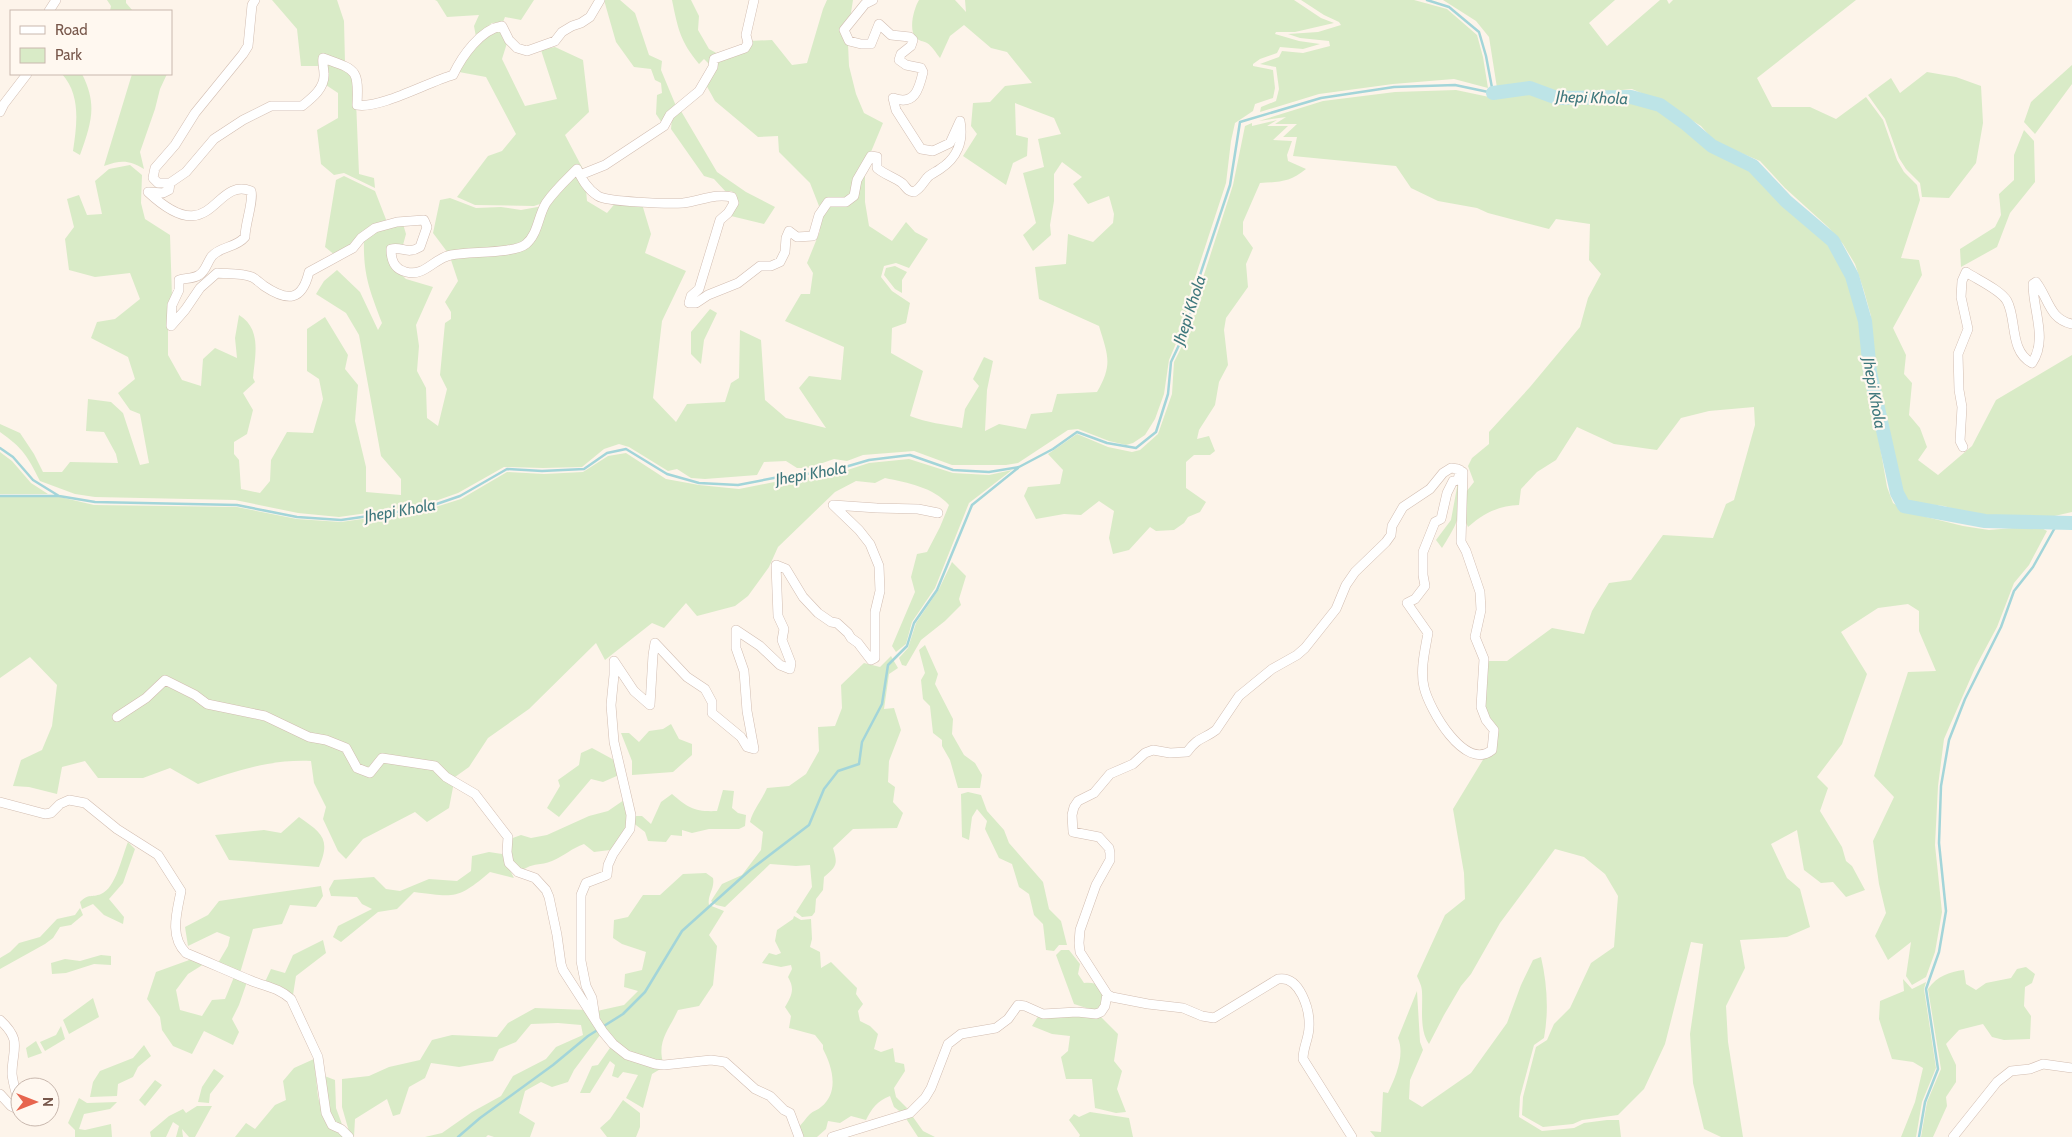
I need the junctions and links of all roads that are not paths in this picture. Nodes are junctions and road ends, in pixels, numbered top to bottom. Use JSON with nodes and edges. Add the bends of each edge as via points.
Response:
{"nodes":[{"id":1,"x":255,"y":0,"type":"edge"},
{"id":2,"x":600,"y":0,"type":"edge"},
{"id":3,"x":754,"y":0,"type":"edge"},
{"id":4,"x":873,"y":0,"type":"edge"},
{"id":5,"x":26,"y":75,"type":"edge"},
{"id":6,"x":0,"y":112,"type":"edge"},
{"id":7,"x":580,"y":175,"type":"junction"},
{"id":8,"x":170,"y":183,"type":"junction"},
{"id":9,"x":2072,"y":324,"type":"edge"},
{"id":10,"x":1963,"y":447,"type":"dead end"},
{"id":11,"x":1460,"y":470,"type":"junction"},
{"id":12,"x":938,"y":513,"type":"dead end"},
{"id":13,"x":117,"y":717,"type":"dead end"},
{"id":14,"x":0,"y":802,"type":"edge"},
{"id":15,"x":1107,"y":994,"type":"junction"},
{"id":16,"x":594,"y":1018,"type":"junction"},
{"id":17,"x":0,"y":1020,"type":"edge"},
{"id":18,"x":2072,"y":1068,"type":"edge"},
{"id":19,"x":0,"y":1094,"type":"edge"},
{"id":20,"x":349,"y":1137,"type":"edge"},
{"id":21,"x":799,"y":1137,"type":"edge"},
{"id":22,"x":832,"y":1137,"type":"edge"},
{"id":23,"x":1352,"y":1137,"type":"edge"},
{"id":24,"x":1953,"y":1137,"type":"edge"}],
"edges":[{"from":1,"to":8,"type":"street","via":[[248,46],[155,168],[153,178],[158,183]]},
{"from":2,"to":8,"type":"street","via":[[590,18],[572,26],[555,41],[526,50],[517,48],[509,40],[502,26],[493,28],[465,54],[453,75],[384,103],[357,105],[357,75],[352,68],[323,58],[322,85],[302,106],[271,106],[243,120],[214,139],[186,172]]},
{"from":3,"to":7,"type":"street","via":[[746,48],[714,59],[699,91],[670,115],[664,126],[605,165]]},
{"from":4,"to":7,"type":"street","via":[[865,4],[844,30],[849,41],[861,44],[872,44],[879,24],[891,35],[913,40],[912,46],[901,54],[899,60],[922,68],[920,85],[909,99],[900,101],[893,98],[896,110],[916,142],[922,149],[933,151],[942,148],[950,143],[960,121],[962,132],[954,157],[927,177],[922,187],[914,192],[884,174],[877,168],[876,157],[871,156],[857,180],[854,196],[846,202],[828,202],[819,215],[814,236],[797,237],[789,231],[780,262],[760,266],[738,283],[723,287],[696,303],[689,303],[699,289],[720,220],[734,203],[732,197],[721,195],[668,204],[600,197],[589,189]]},
{"from":5,"to":6,"type":"street"},
{"from":7,"to":8,"type":"street","via":[[577,168],[555,191],[539,216],[532,238],[524,246],[513,250],[448,256],[423,271],[406,272],[393,264],[391,249],[409,252],[420,247],[427,227],[424,220],[397,222],[375,228],[353,248],[309,272],[306,286],[294,296],[275,292],[250,276],[217,273],[200,288],[171,326],[172,305],[179,290],[179,280],[198,276],[219,250],[240,243],[245,237],[253,197],[251,191],[242,188],[204,213],[182,216],[148,192],[163,193],[169,190]]},
{"from":9,"to":10,"type":"street","via":[[2056,317],[2042,290],[2036,282],[2032,284],[2041,335],[2038,354],[2032,363],[2019,350],[2006,301],[2001,294],[1966,272],[1961,297],[1968,329],[1958,354],[1962,407],[1960,441]]},
{"from":11,"to":11,"type":"street","via":[[1458,480],[1453,481],[1446,494],[1441,518],[1435,522],[1423,552],[1425,586],[1407,604],[1428,632],[1424,688],[1435,717],[1459,744],[1474,754],[1486,754],[1492,750],[1494,730],[1481,707],[1484,659],[1475,637],[1481,610],[1480,592],[1461,542],[1463,472]]},
{"from":11,"to":15,"type":"street","via":[[1451,468],[1443,473],[1430,489],[1403,507],[1386,542],[1355,572],[1336,609],[1305,648],[1239,696],[1216,730],[1201,737],[1188,752],[1153,750],[1145,753],[1134,764],[1110,774],[1094,793],[1078,801],[1072,815],[1073,832],[1099,837],[1110,853],[1110,860],[1096,885],[1080,930],[1079,943],[1080,952]]},
{"from":12,"to":16,"type":"street","via":[[918,508],[833,505],[870,544],[879,566],[875,658],[871,660],[837,623],[818,613],[803,597],[786,569],[776,565],[778,616],[784,629],[782,640],[790,669],[780,665],[736,630],[736,648],[744,671],[754,748],[747,747],[742,736],[712,713],[712,702],[705,689],[687,677],[655,642],[650,705],[634,691],[614,661],[611,705],[614,742],[631,815],[630,829],[613,854],[607,875],[586,883],[581,895],[581,961]]},
{"from":13,"to":16,"type":"street","via":[[146,698],[165,680],[207,704],[265,716],[309,737],[346,748],[357,768],[370,773],[382,758],[435,766],[483,802],[508,837],[509,862],[518,872],[535,878],[546,890],[561,964]]},
{"from":14,"to":20,"type":"street","via":[[45,814],[69,800],[85,803],[117,829],[158,855],[181,891],[175,918],[180,947],[186,953],[284,992],[291,999],[318,1057],[326,1113],[332,1124]]},
{"from":15,"to":22,"type":"street","via":[[1105,1006],[1096,1014],[1043,1014],[1018,1005],[996,1028],[961,1034],[948,1044],[931,1088],[910,1113]]},
{"from":15,"to":23,"type":"street","via":[[1183,1008],[1214,1018],[1278,978],[1289,980],[1300,994],[1308,1014],[1309,1028],[1303,1058]]},
{"from":16,"to":21,"type":"street","via":[[603,1032],[627,1055],[664,1065],[711,1060],[725,1062],[755,1089],[770,1096],[790,1113]]},
{"from":17,"to":19,"type":"street","via":[[15,1043],[12,1076],[19,1105],[17,1109]]},
{"from":18,"to":24,"type":"street","via":[[2043,1064],[2012,1071],[1997,1082]]}]}
